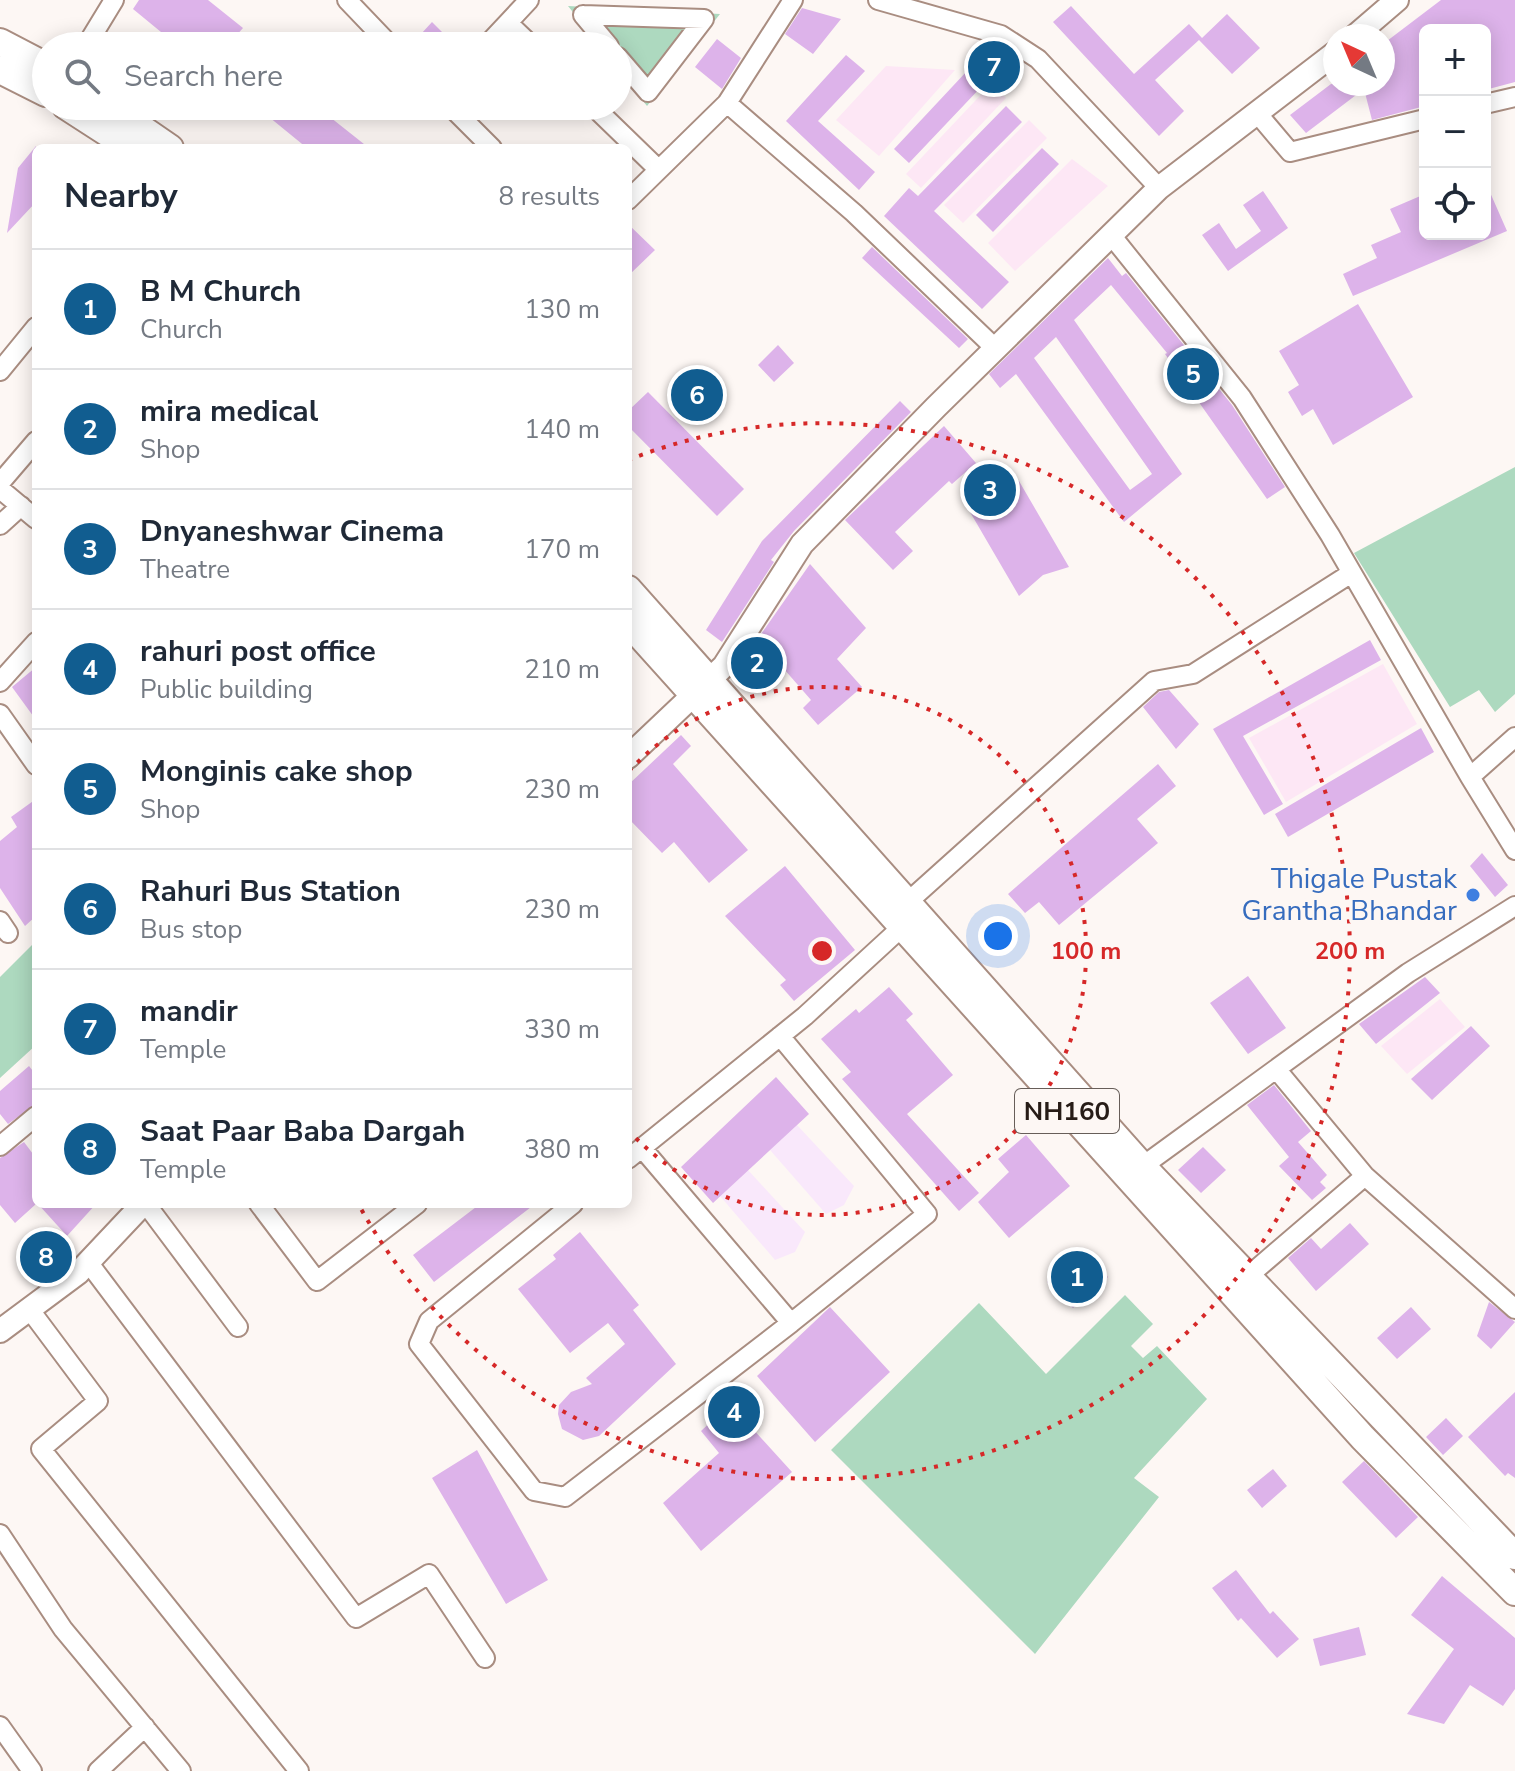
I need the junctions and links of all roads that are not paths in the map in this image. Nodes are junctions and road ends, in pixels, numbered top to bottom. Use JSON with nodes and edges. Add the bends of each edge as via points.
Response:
{"nodes":[{"id":1,"x":114,"y":0,"type":"edge"},
{"id":2,"x":347,"y":0,"type":"edge"},
{"id":3,"x":529,"y":0,"type":"edge"},
{"id":4,"x":793,"y":0,"type":"edge"},
{"id":5,"x":878,"y":0,"type":"edge"},
{"id":6,"x":1397,"y":0,"type":"edge"},
{"id":7,"x":508,"y":23,"type":"junction"},
{"id":8,"x":1369,"y":24,"type":"edge"},
{"id":9,"x":95,"y":32,"type":"edge"},
{"id":10,"x":378,"y":32,"type":"edge"},
{"id":11,"x":499,"y":32,"type":"edge"},
{"id":12,"x":517,"y":32,"type":"edge"},
{"id":13,"x":597,"y":32,"type":"edge"},
{"id":14,"x":0,"y":42,"type":"edge"},
{"id":15,"x":32,"y":59,"type":"edge"},
{"id":16,"x":1323,"y":62,"type":"edge"},
{"id":17,"x":0,"y":70,"type":"edge"},
{"id":18,"x":632,"y":73,"type":"edge"},
{"id":19,"x":32,"y":86,"type":"edge"},
{"id":20,"x":1515,"y":97,"type":"edge"},
{"id":21,"x":727,"y":103,"type":"junction"},
{"id":22,"x":1491,"y":103,"type":"edge"},
{"id":23,"x":1257,"y":113,"type":"junction"},
{"id":24,"x":88,"y":120,"type":"edge"},
{"id":25,"x":129,"y":120,"type":"edge"},
{"id":26,"x":464,"y":120,"type":"edge"},
{"id":27,"x":607,"y":120,"type":"edge"},
{"id":28,"x":1419,"y":120,"type":"edge"},
{"id":29,"x":125,"y":144,"type":"edge"},
{"id":30,"x":164,"y":144,"type":"edge"},
{"id":31,"x":488,"y":144,"type":"edge"},
{"id":32,"x":658,"y":169,"type":"junction"},
{"id":33,"x":1159,"y":188,"type":"junction"},
{"id":34,"x":632,"y":196,"type":"edge"},
{"id":35,"x":1111,"y":235,"type":"junction"},
{"id":36,"x":32,"y":332,"type":"edge"},
{"id":37,"x":996,"y":349,"type":"junction"},
{"id":38,"x":0,"y":371,"type":"edge"},
{"id":39,"x":32,"y":446,"type":"edge"},
{"id":40,"x":0,"y":486,"type":"edge"},
{"id":41,"x":21,"y":506,"type":"junction"},
{"id":42,"x":32,"y":516,"type":"edge"},
{"id":43,"x":0,"y":525,"type":"edge"},
{"id":44,"x":1350,"y":574,"type":"junction"},
{"id":45,"x":632,"y":594,"type":"edge"},
{"id":46,"x":632,"y":626,"type":"edge"},
{"id":47,"x":32,"y":646,"type":"edge"},
{"id":48,"x":0,"y":682,"type":"edge"},
{"id":49,"x":701,"y":687,"type":"junction"},
{"id":50,"x":0,"y":714,"type":"edge"},
{"id":51,"x":1515,"y":737,"type":"edge"},
{"id":52,"x":632,"y":753,"type":"edge"},
{"id":53,"x":32,"y":759,"type":"edge"},
{"id":54,"x":1470,"y":777,"type":"junction"},
{"id":55,"x":1515,"y":850,"type":"edge"},
{"id":56,"x":1515,"y":906,"type":"edge"},
{"id":57,"x":901,"y":915,"type":"junction"},
{"id":58,"x":780,"y":1036,"type":"junction"},
{"id":59,"x":1277,"y":1070,"type":"junction"},
{"id":60,"x":32,"y":1119,"type":"edge"},
{"id":61,"x":0,"y":1146,"type":"edge"},
{"id":62,"x":635,"y":1154,"type":"edge"},
{"id":63,"x":1134,"y":1172,"type":"junction"},
{"id":64,"x":1365,"y":1176,"type":"junction"},
{"id":65,"x":140,"y":1208,"type":"edge"},
{"id":66,"x":147,"y":1208,"type":"edge"},
{"id":67,"x":262,"y":1208,"type":"edge"},
{"id":68,"x":412,"y":1208,"type":"edge"},
{"id":69,"x":568,"y":1208,"type":"edge"},
{"id":70,"x":88,"y":1262,"type":"junction"},
{"id":71,"x":1246,"y":1278,"type":"junction"},
{"id":72,"x":1515,"y":1309,"type":"edge"},
{"id":73,"x":30,"y":1310,"type":"junction"},
{"id":74,"x":791,"y":1323,"type":"junction"},
{"id":75,"x":238,"y":1327,"type":"dead end"},
{"id":76,"x":0,"y":1331,"type":"edge"},
{"id":77,"x":1324,"y":1377,"type":"junction"},
{"id":78,"x":0,"y":1534,"type":"edge"},
{"id":79,"x":1515,"y":1556,"type":"edge"},
{"id":80,"x":1515,"y":1592,"type":"edge"},
{"id":81,"x":485,"y":1658,"type":"dead end"},
{"id":82,"x":0,"y":1726,"type":"edge"},
{"id":83,"x":145,"y":1727,"type":"junction"},
{"id":84,"x":32,"y":1771,"type":"edge"},
{"id":85,"x":98,"y":1771,"type":"edge"},
{"id":86,"x":181,"y":1771,"type":"edge"},
{"id":87,"x":299,"y":1771,"type":"edge"}],
"edges":[{"from":1,"to":9,"type":"street"},
{"from":2,"to":10,"type":"street"},
{"from":3,"to":7,"type":"street"},
{"from":4,"to":21,"type":"street"},
{"from":5,"to":33,"type":"street","via":[[1001,35],[1038,59]]},
{"from":6,"to":8,"type":"main road"},
{"from":7,"to":11,"type":"street"},
{"from":7,"to":12,"type":"street"},
{"from":13,"to":18,"type":"street","via":[[583,15],[704,19],[648,92]]},
{"from":14,"to":15,"type":"highway"},
{"from":16,"to":23,"type":"main road"},
{"from":17,"to":19,"type":"highway"},
{"from":20,"to":22,"type":"street"},
{"from":21,"to":32,"type":"street"},
{"from":21,"to":37,"type":"street","via":[[854,213]]},
{"from":23,"to":28,"type":"street","via":[[1290,152]]},
{"from":23,"to":33,"type":"main road"},
{"from":24,"to":29,"type":"highway"},
{"from":25,"to":30,"type":"highway"},
{"from":26,"to":31,"type":"street"},
{"from":27,"to":32,"type":"street"},
{"from":32,"to":34,"type":"street"},
{"from":33,"to":35,"type":"main road"},
{"from":35,"to":37,"type":"main road"},
{"from":35,"to":44,"type":"street","via":[[1242,398]]},
{"from":36,"to":38,"type":"street"},
{"from":37,"to":49,"type":"main road","via":[[802,544],[724,666]]},
{"from":39,"to":40,"type":"street"},
{"from":40,"to":41,"type":"street"},
{"from":41,"to":42,"type":"street"},
{"from":41,"to":43,"type":"street"},
{"from":44,"to":54,"type":"street"},
{"from":44,"to":57,"type":"street","via":[[1193,674],[1154,681]]},
{"from":45,"to":49,"type":"highway","number":"NH160"},
{"from":46,"to":49,"type":"highway","number":"NH160"},
{"from":47,"to":48,"type":"street"},
{"from":49,"to":52,"type":"main road"},
{"from":49,"to":57,"type":"highway","number":"NH160"},
{"from":50,"to":53,"type":"street"},
{"from":51,"to":54,"type":"street"},
{"from":54,"to":55,"type":"street"},
{"from":56,"to":59,"type":"street","via":[[1408,973]]},
{"from":57,"to":58,"type":"street"},
{"from":57,"to":63,"type":"highway","number":"NH160"},
{"from":58,"to":62,"type":"street"},
{"from":58,"to":74,"type":"street","via":[[927,1214]]},
{"from":59,"to":63,"type":"street"},
{"from":59,"to":64,"type":"street"},
{"from":60,"to":61,"type":"street"},
{"from":62,"to":74,"type":"street"},
{"from":63,"to":71,"type":"highway","number":"NH160"},
{"from":63,"to":77,"type":"highway","number":"NH160"},
{"from":64,"to":71,"type":"street"},
{"from":64,"to":72,"type":"street"},
{"from":65,"to":70,"type":"main road"},
{"from":66,"to":75,"type":"street"},
{"from":67,"to":68,"type":"street","via":[[317,1281]]},
{"from":69,"to":74,"type":"street","via":[[429,1321],[419,1344],[534,1491],[565,1497]]},
{"from":70,"to":73,"type":"main road"},
{"from":70,"to":81,"type":"street","via":[[356,1618],[429,1574]]},
{"from":71,"to":77,"type":"highway","number":"NH160"},
{"from":73,"to":76,"type":"main road"},
{"from":73,"to":87,"type":"street","via":[[98,1401],[41,1449]]},
{"from":77,"to":79,"type":"highway","number":"NH160"},
{"from":77,"to":80,"type":"highway","number":"NH160"},
{"from":78,"to":83,"type":"street","via":[[63,1629]]},
{"from":82,"to":84,"type":"street"},
{"from":83,"to":85,"type":"street"},
{"from":83,"to":86,"type":"street"}]}
